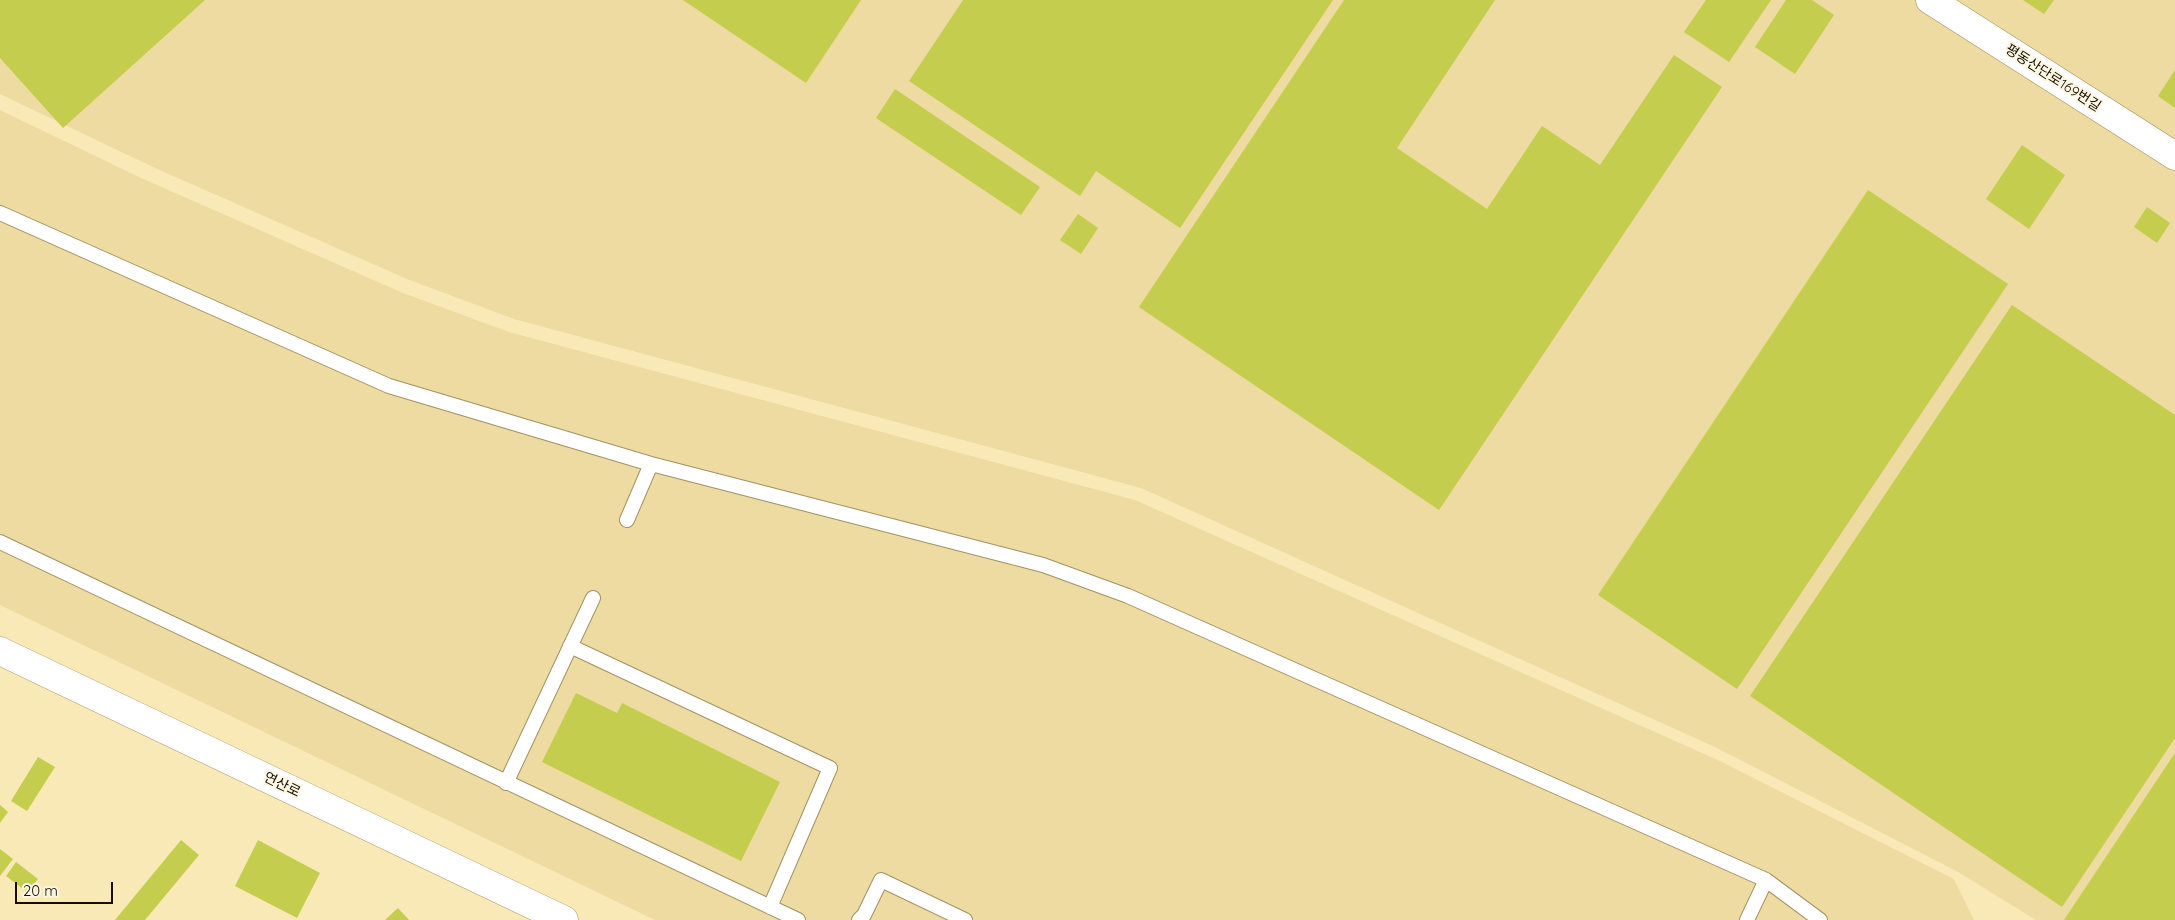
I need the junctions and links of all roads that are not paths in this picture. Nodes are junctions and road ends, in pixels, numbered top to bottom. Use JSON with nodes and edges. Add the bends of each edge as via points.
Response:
{"nodes":[{"id":1,"x":1930,"y":0,"type":"edge"},
{"id":2,"x":2175,"y":156,"type":"edge"},
{"id":3,"x":0,"y":213,"type":"edge"},
{"id":4,"x":651,"y":464,"type":"junction"},
{"id":5,"x":627,"y":520,"type":"dead end"},
{"id":6,"x":0,"y":542,"type":"edge"},
{"id":7,"x":593,"y":598,"type":"dead end"},
{"id":8,"x":570,"y":646,"type":"junction"},
{"id":9,"x":0,"y":651,"type":"edge"},
{"id":10,"x":506,"y":782,"type":"junction"},
{"id":11,"x":1766,"y":880,"type":"junction"},
{"id":12,"x":770,"y":907,"type":"junction"},
{"id":13,"x":564,"y":920,"type":"edge"},
{"id":14,"x":798,"y":920,"type":"edge"},
{"id":15,"x":859,"y":920,"type":"edge"},
{"id":16,"x":965,"y":920,"type":"edge"},
{"id":17,"x":1747,"y":920,"type":"edge"},
{"id":18,"x":1820,"y":920,"type":"edge"}],
"edges":[{"from":1,"to":2,"type":"main road","name":"평동산단로169번길"},
{"from":3,"to":4,"type":"lane","via":[[389,386]]},
{"from":4,"to":5,"type":"lane"},
{"from":4,"to":11,"type":"lane","via":[[1043,565],[1128,596]]},
{"from":6,"to":10,"type":"lane"},
{"from":7,"to":8,"type":"lane"},
{"from":8,"to":10,"type":"lane"},
{"from":8,"to":12,"type":"lane","via":[[830,768]]},
{"from":9,"to":13,"type":"main road","name":"연산로"},
{"from":10,"to":12,"type":"lane"},
{"from":11,"to":17,"type":"lane"},
{"from":11,"to":18,"type":"lane"},
{"from":12,"to":14,"type":"lane"},
{"from":15,"to":16,"type":"lane","via":[[881,880]]}]}
